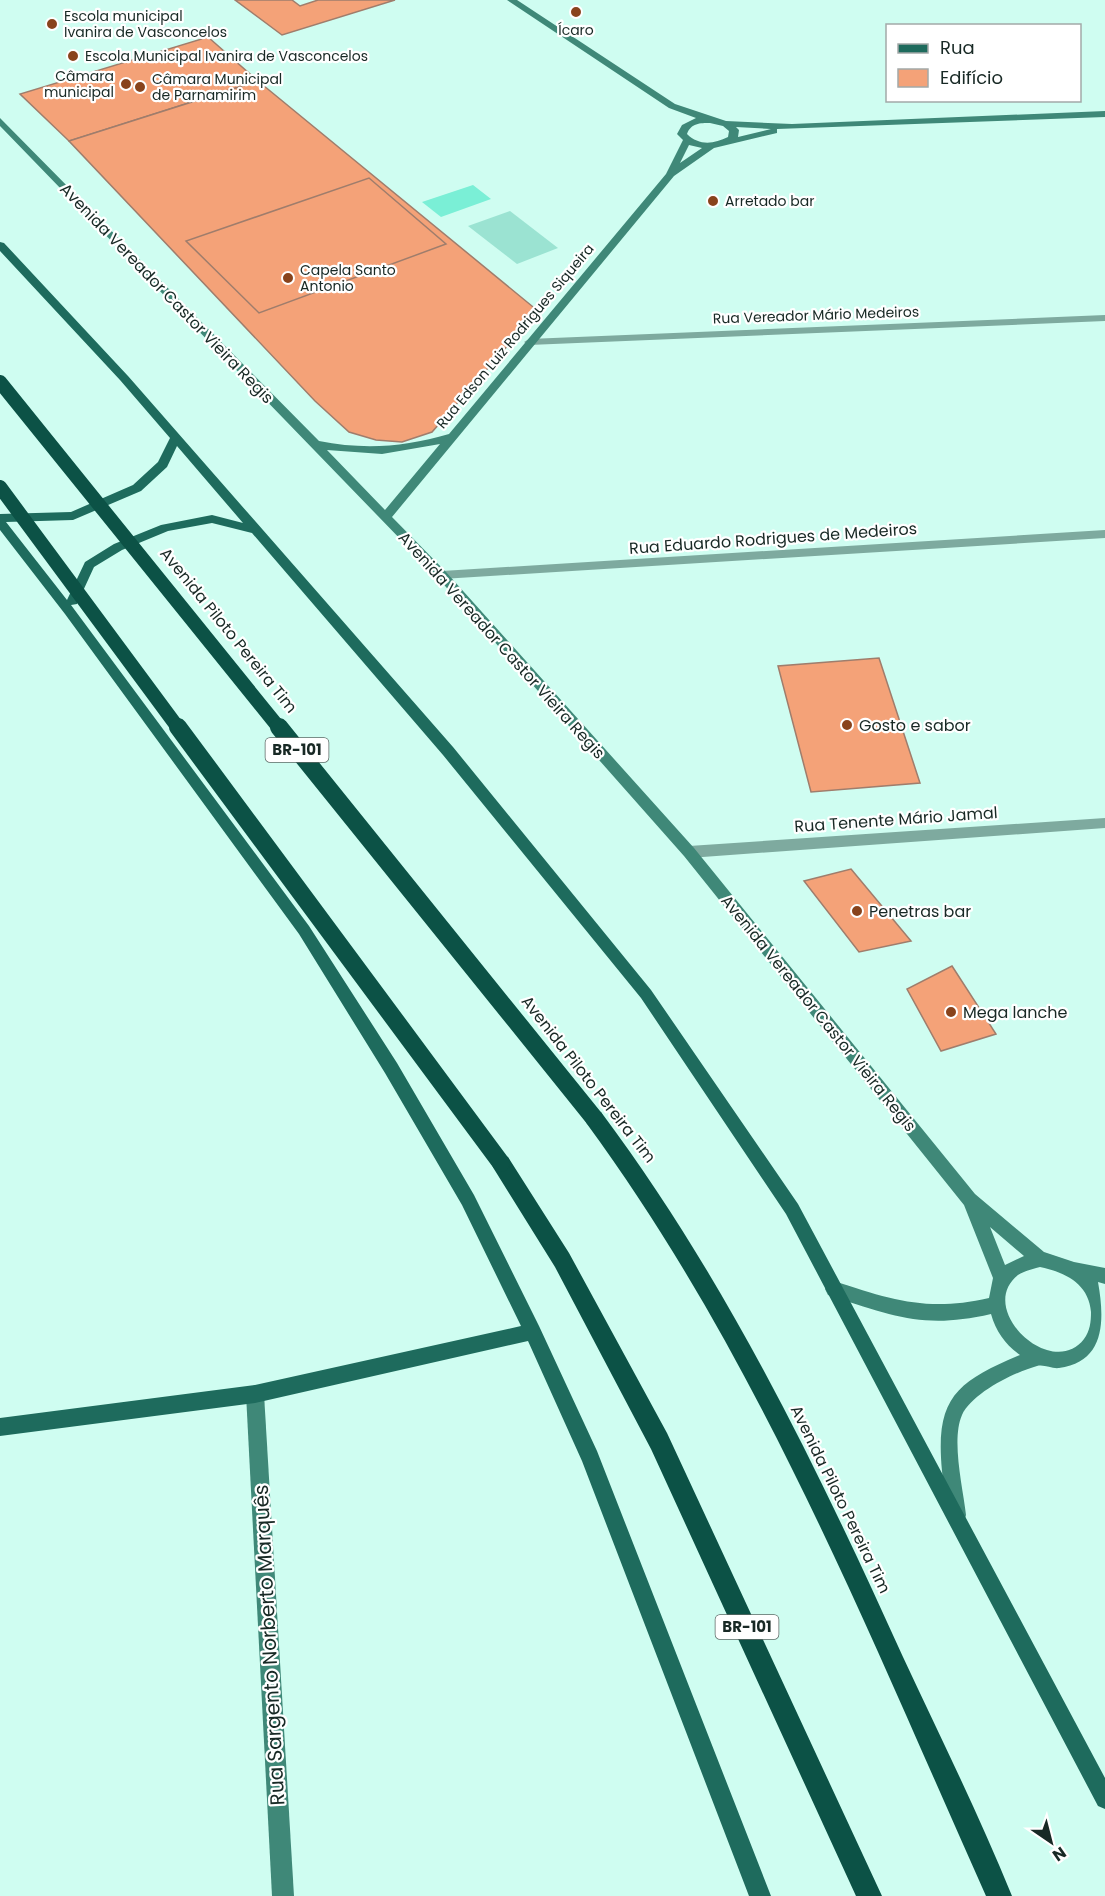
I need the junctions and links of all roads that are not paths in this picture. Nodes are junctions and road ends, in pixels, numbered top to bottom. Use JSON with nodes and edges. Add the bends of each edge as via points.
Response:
{"nodes":[{"id":1,"x":511,"y":0,"type":"edge"},
{"id":2,"x":672,"y":106,"type":"junction"},
{"id":3,"x":1105,"y":114,"type":"edge"},
{"id":4,"x":710,"y":120,"type":"junction"},
{"id":5,"x":0,"y":121,"type":"edge"},
{"id":6,"x":726,"y":124,"type":"junction"},
{"id":7,"x":685,"y":127,"type":"junction"},
{"id":8,"x":792,"y":127,"type":"junction"},
{"id":9,"x":687,"y":140,"type":"junction"},
{"id":10,"x":724,"y":144,"type":"junction"},
{"id":11,"x":711,"y":146,"type":"junction"},
{"id":12,"x":670,"y":175,"type":"junction"},
{"id":13,"x":0,"y":245,"type":"edge"},
{"id":14,"x":1105,"y":318,"type":"edge"},
{"id":15,"x":529,"y":342,"type":"junction"},
{"id":16,"x":0,"y":382,"type":"edge"},
{"id":17,"x":176,"y":437,"type":"junction"},
{"id":18,"x":451,"y":437,"type":"junction"},
{"id":19,"x":313,"y":444,"type":"junction"},
{"id":20,"x":0,"y":487,"type":"edge"},
{"id":21,"x":385,"y":518,"type":"junction"},
{"id":22,"x":0,"y":520,"type":"edge"},
{"id":23,"x":257,"y":530,"type":"junction"},
{"id":24,"x":1105,"y":534,"type":"edge"},
{"id":25,"x":442,"y":575,"type":"junction"},
{"id":26,"x":69,"y":610,"type":"junction"},
{"id":27,"x":1105,"y":823,"type":"edge"},
{"id":28,"x":689,"y":852,"type":"junction"},
{"id":29,"x":969,"y":1200,"type":"junction"},
{"id":30,"x":1040,"y":1259,"type":"junction"},
{"id":31,"x":1070,"y":1268,"type":"junction"},
{"id":32,"x":1105,"y":1276,"type":"edge"},
{"id":33,"x":1002,"y":1278,"type":"junction"},
{"id":34,"x":834,"y":1289,"type":"junction"},
{"id":35,"x":996,"y":1305,"type":"junction"},
{"id":36,"x":533,"y":1332,"type":"junction"},
{"id":37,"x":1101,"y":1338,"type":"edge"},
{"id":38,"x":1039,"y":1356,"type":"junction"},
{"id":39,"x":255,"y":1394,"type":"junction"},
{"id":40,"x":0,"y":1427,"type":"edge"},
{"id":41,"x":957,"y":1518,"type":"junction"},
{"id":42,"x":1105,"y":1799,"type":"edge"},
{"id":43,"x":283,"y":1896,"type":"edge"},
{"id":44,"x":760,"y":1896,"type":"edge"},
{"id":45,"x":869,"y":1896,"type":"edge"},
{"id":46,"x":999,"y":1896,"type":"edge"}],
"edges":[{"from":1,"to":2,"type":"main road"},
{"from":2,"to":4,"type":"main road"},
{"from":2,"to":7,"type":"main road"},
{"from":3,"to":8,"type":"main road"},
{"from":4,"to":6,"type":"main road"},
{"from":4,"to":7,"type":"main road","via":[[695,121]]},
{"from":5,"to":19,"type":"main road","name":"Avenida Vereador Castor Vieira Regis"},
{"from":6,"to":8,"type":"main road"},
{"from":6,"to":10,"type":"main road","via":[[734,130],[733,138]]},
{"from":7,"to":9,"type":"main road","via":[[682,134]]},
{"from":8,"to":10,"type":"main road"},
{"from":9,"to":11,"type":"main road"},
{"from":9,"to":12,"type":"main road","name":"Rua Edson Luiz Rodrigues Siqueira"},
{"from":10,"to":11,"type":"main road"},
{"from":11,"to":12,"type":"main road","name":"Rua Edson Luiz Rodrigues Siqueira"},
{"from":12,"to":15,"type":"main road","name":"Rua Edson Luiz Rodrigues Siqueira"},
{"from":13,"to":17,"type":"main road"},
{"from":14,"to":15,"type":"street","name":"Rua Vereador Mário Medeiros"},
{"from":15,"to":18,"type":"main road","name":"Rua Edson Luiz Rodrigues Siqueira"},
{"from":16,"to":46,"type":"highway","name":"Avenida Piloto Pereira Tim","number":"BR-101","bridge":true,"via":[[594,1118],[643,1184],[733,1332],[834,1531]]},
{"from":17,"to":22,"type":"main road","via":[[163,464],[137,488],[73,516]]},
{"from":17,"to":23,"type":"main road"},
{"from":18,"to":19,"type":"main road","via":[[381,452]]},
{"from":18,"to":21,"type":"main road","name":"Rua Edson Luiz Rodrigues Siqueira"},
{"from":19,"to":21,"type":"main road","name":"Avenida Vereador Castor Vieira Regis"},
{"from":20,"to":45,"type":"highway","number":"BR-101","bridge":true,"via":[[501,1163],[562,1260],[659,1441]]},
{"from":21,"to":25,"type":"main road","name":"Avenida Vereador Castor Vieira Regis"},
{"from":22,"to":26,"type":"main road"},
{"from":23,"to":26,"type":"main road","via":[[212,519],[165,528],[118,547],[89,565]]},
{"from":23,"to":34,"type":"main road","via":[[448,751],[646,994],[792,1209]]},
{"from":24,"to":25,"type":"street","name":"Rua Eduardo Rodrigues de Medeiros"},
{"from":25,"to":28,"type":"main road","name":"Avenida Vereador Castor Vieira Regis"},
{"from":26,"to":36,"type":"main road","via":[[304,930],[468,1200]]},
{"from":27,"to":28,"type":"street","name":"Rua Tenente Mário Jamal"},
{"from":28,"to":29,"type":"main road","name":"Avenida Vereador Castor Vieira Regis"},
{"from":29,"to":30,"type":"main road","name":"Avenida Vereador Castor Vieira Regis"},
{"from":29,"to":33,"type":"main road","name":"Avenida Vereador Castor Vieira Regis"},
{"from":30,"to":31,"type":"main road"},
{"from":30,"to":33,"type":"main road","via":[[1025,1261]]},
{"from":31,"to":32,"type":"main road"},
{"from":31,"to":37,"type":"main road","via":[[1096,1292],[1102,1309]]},
{"from":33,"to":35,"type":"main road"},
{"from":34,"to":35,"type":"main road","via":[[883,1306],[916,1311],[949,1314]]},
{"from":34,"to":41,"type":"main road"},
{"from":35,"to":38,"type":"main road","via":[[1009,1336]]},
{"from":36,"to":39,"type":"main road"},
{"from":36,"to":44,"type":"main road","via":[[590,1458]]},
{"from":37,"to":38,"type":"main road","via":[[1073,1358]]},
{"from":38,"to":41,"type":"main road","via":[[992,1374],[968,1390],[953,1408],[948,1439]]},
{"from":39,"to":40,"type":"main road"},
{"from":39,"to":43,"type":"main road","name":"Rua Sargento Norberto Marquês"},
{"from":41,"to":42,"type":"main road"}]}
